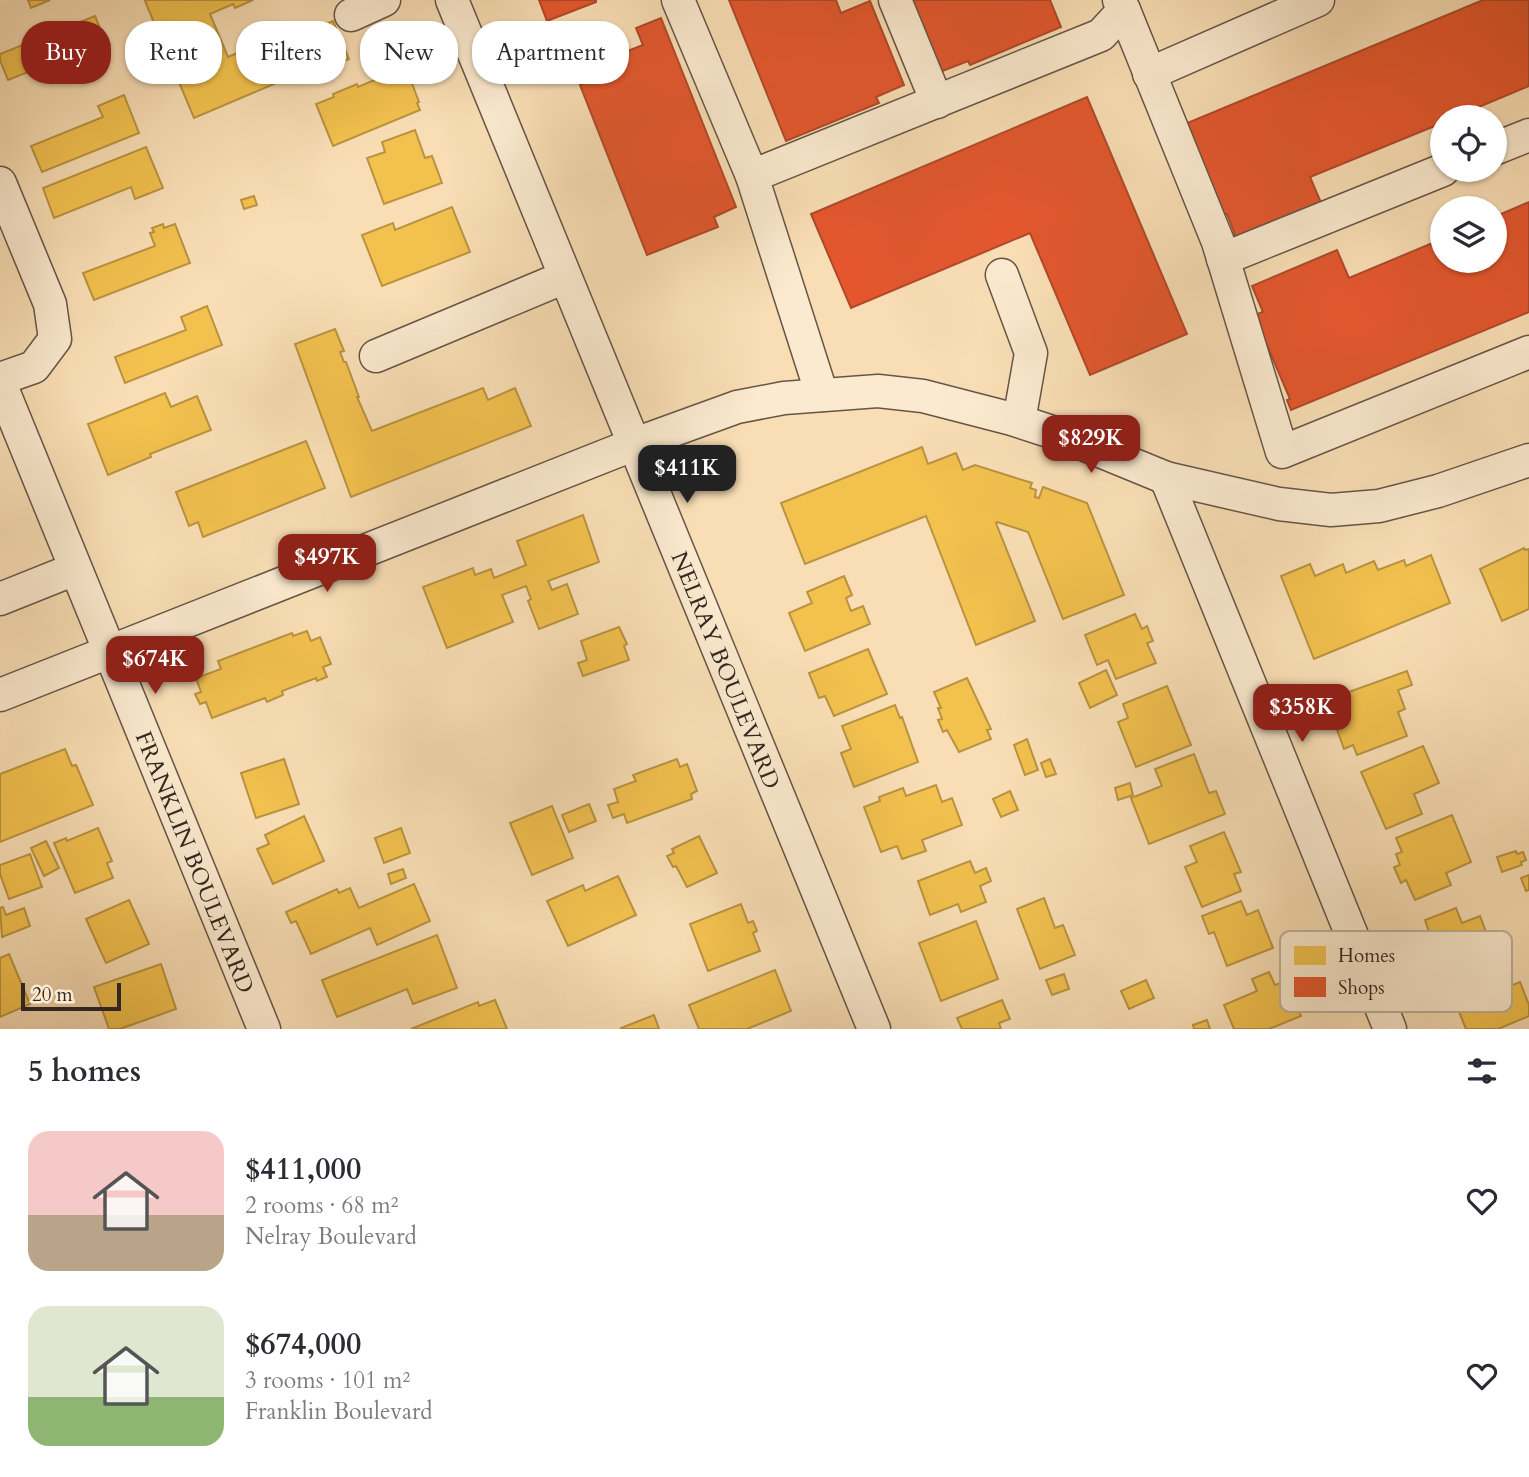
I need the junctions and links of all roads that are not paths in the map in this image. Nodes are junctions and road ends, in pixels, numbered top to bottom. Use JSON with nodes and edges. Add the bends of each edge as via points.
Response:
{"nodes":[{"id":1,"x":384,"y":0,"type":"edge"},
{"id":2,"x":452,"y":0,"type":"edge"},
{"id":3,"x":678,"y":0,"type":"edge"},
{"id":4,"x":895,"y":0,"type":"edge"},
{"id":5,"x":1318,"y":0,"type":"edge"},
{"id":6,"x":1122,"y":5,"type":"edge"},
{"id":7,"x":351,"y":15,"type":"dead end"},
{"id":8,"x":1149,"y":74,"type":"junction"},
{"id":9,"x":937,"y":102,"type":"junction"},
{"id":10,"x":1529,"y":135,"type":"edge"},
{"id":11,"x":1507,"y":144,"type":"edge"},
{"id":12,"x":1430,"y":175,"type":"edge"},
{"id":13,"x":752,"y":176,"type":"junction"},
{"id":14,"x":0,"y":183,"type":"edge"},
{"id":15,"x":1223,"y":259,"type":"junction"},
{"id":16,"x":1002,"y":275,"type":"dead end"},
{"id":17,"x":565,"y":277,"type":"junction"},
{"id":18,"x":1529,"y":352,"type":"edge"},
{"id":19,"x":376,"y":356,"type":"dead end"},
{"id":20,"x":0,"y":381,"type":"edge"},
{"id":21,"x":822,"y":396,"type":"junction"},
{"id":22,"x":1019,"y":421,"type":"junction"},
{"id":23,"x":635,"y":444,"type":"junction"},
{"id":24,"x":1282,"y":452,"type":"junction"},
{"id":25,"x":1529,"y":460,"type":"edge"},
{"id":26,"x":1166,"y":478,"type":"junction"},
{"id":27,"x":1286,"y":505,"type":"junction"},
{"id":28,"x":75,"y":569,"type":"junction"},
{"id":29,"x":0,"y":599,"type":"edge"},
{"id":30,"x":110,"y":651,"type":"junction"},
{"id":31,"x":0,"y":695,"type":"edge"},
{"id":32,"x":1350,"y":931,"type":"edge"},
{"id":33,"x":1383,"y":1012,"type":"edge"},
{"id":34,"x":264,"y":1029,"type":"edge"},
{"id":35,"x":874,"y":1029,"type":"edge"},
{"id":36,"x":1390,"y":1029,"type":"edge"}],
"edges":[{"from":1,"to":7,"type":"street"},
{"from":2,"to":17,"type":"street","name":"NELRAY BOULEVARD"},
{"from":3,"to":13,"type":"street"},
{"from":4,"to":9,"type":"street"},
{"from":5,"to":8,"type":"street"},
{"from":6,"to":8,"type":"street"},
{"from":6,"to":9,"type":"street","via":[[1101,35]]},
{"from":8,"to":15,"type":"street"},
{"from":9,"to":13,"type":"street"},
{"from":10,"to":11,"type":"street"},
{"from":12,"to":15,"type":"street"},
{"from":13,"to":21,"type":"street"},
{"from":14,"to":20,"type":"street","via":[[50,304],[55,339],[34,367]]},
{"from":15,"to":24,"type":"street"},
{"from":16,"to":22,"type":"street","via":[[1031,353]]},
{"from":17,"to":19,"type":"street"},
{"from":17,"to":23,"type":"street","name":"NELRAY BOULEVARD"},
{"from":18,"to":24,"type":"street"},
{"from":20,"to":28,"type":"street","name":"FRANKLIN BOULEVARD"},
{"from":21,"to":22,"type":"street","via":[[878,391],[923,396]]},
{"from":21,"to":23,"type":"street","via":[[737,407]]},
{"from":22,"to":26,"type":"street"},
{"from":23,"to":30,"type":"street"},
{"from":23,"to":35,"type":"street","name":"NELRAY BOULEVARD"},
{"from":24,"to":27,"type":"street"},
{"from":25,"to":27,"type":"street","via":[[1379,506],[1331,510]]},
{"from":26,"to":27,"type":"street"},
{"from":26,"to":32,"type":"street"},
{"from":28,"to":29,"type":"street"},
{"from":28,"to":30,"type":"street","name":"FRANKLIN BOULEVARD"},
{"from":30,"to":31,"type":"street"},
{"from":30,"to":34,"type":"street","name":"FRANKLIN BOULEVARD"},
{"from":33,"to":36,"type":"street"}]}
